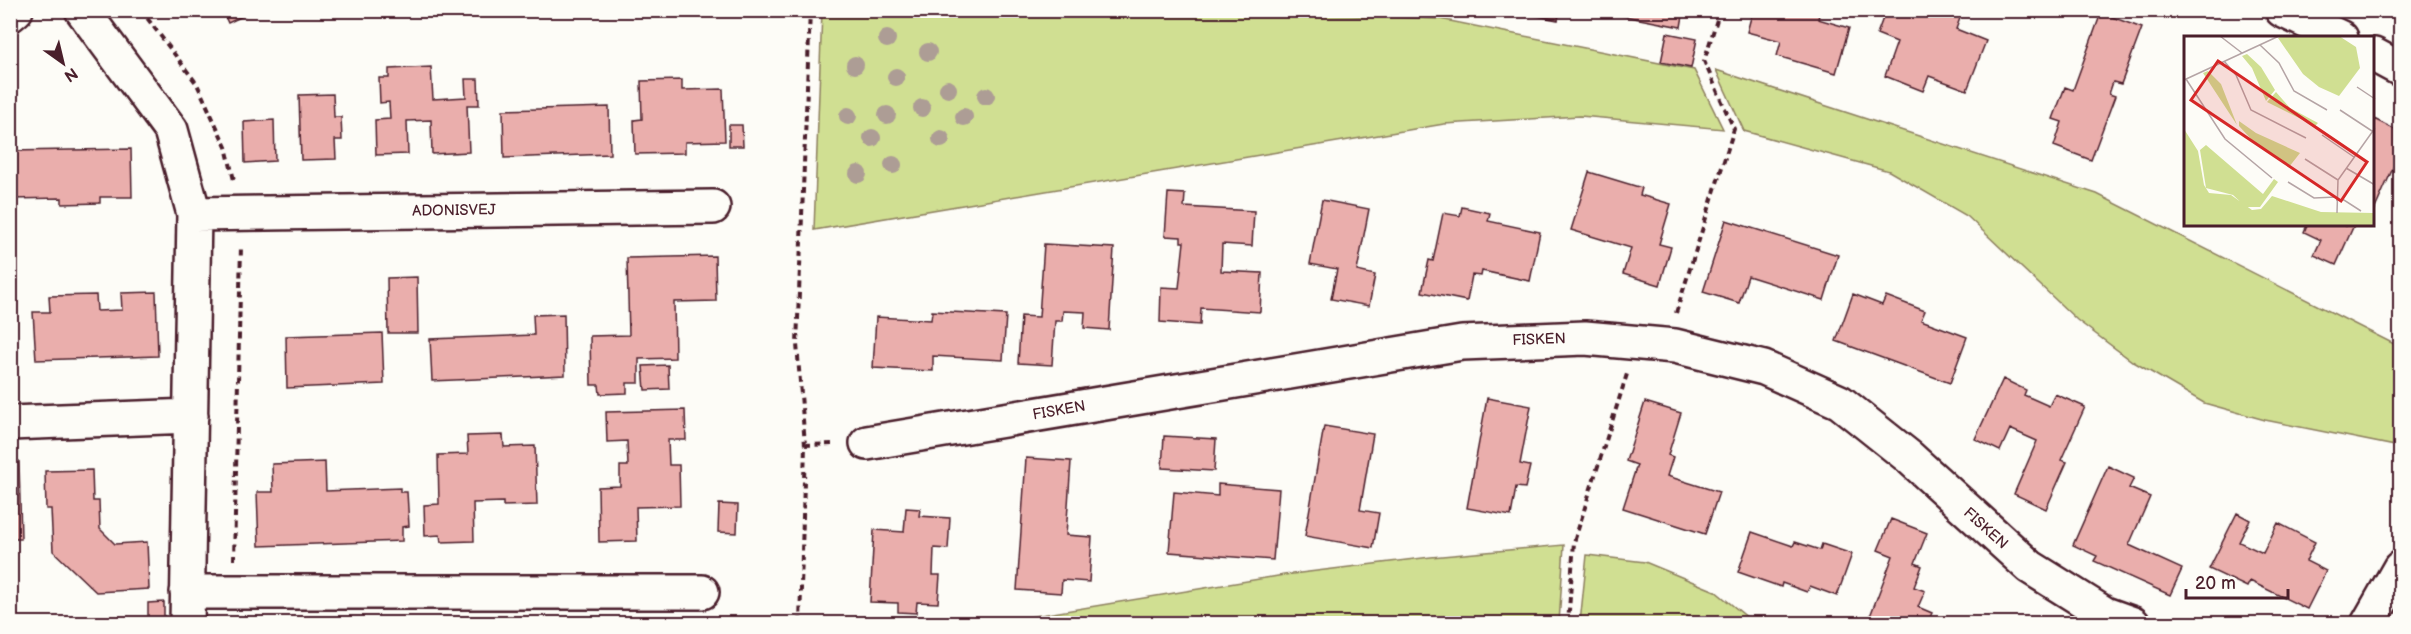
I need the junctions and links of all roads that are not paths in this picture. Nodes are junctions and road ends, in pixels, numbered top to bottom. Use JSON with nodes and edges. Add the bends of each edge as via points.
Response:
{"nodes":[{"id":1,"x":16,"y":10,"type":"edge"},
{"id":2,"x":2282,"y":10,"type":"edge"},
{"id":3,"x":84,"y":12,"type":"edge"},
{"id":4,"x":10,"y":15,"type":"edge"},
{"id":5,"x":2337,"y":36,"type":"edge"},
{"id":6,"x":2375,"y":56,"type":"edge"},
{"id":7,"x":2400,"y":69,"type":"edge"},
{"id":8,"x":713,"y":207,"type":"dead end"},
{"id":9,"x":194,"y":214,"type":"junction"},
{"id":10,"x":190,"y":416,"type":"junction"},
{"id":11,"x":10,"y":423,"type":"edge"},
{"id":12,"x":867,"y":443,"type":"dead end"},
{"id":13,"x":2400,"y":568,"type":"edge"},
{"id":14,"x":702,"y":592,"type":"dead end"},
{"id":15,"x":187,"y":608,"type":"edge"},
{"id":16,"x":2133,"y":624,"type":"edge"},
{"id":17,"x":2368,"y":624,"type":"edge"}],
"edges":[{"from":1,"to":4,"type":"street"},
{"from":2,"to":5,"type":"street"},
{"from":3,"to":9,"type":"street","via":[[171,130]]},
{"from":6,"to":7,"type":"street"},
{"from":8,"to":9,"type":"street","name":"ADONISVEJ"},
{"from":9,"to":10,"type":"street"},
{"from":10,"to":11,"type":"street"},
{"from":10,"to":15,"type":"street"},
{"from":12,"to":16,"type":"street","name":"FISKEN","via":[[1462,343],[1585,338],[1651,344],[1764,368],[1840,402],[1909,457],[2030,567],[2105,614]]},
{"from":13,"to":17,"type":"street"},
{"from":14,"to":15,"type":"street"}]}
